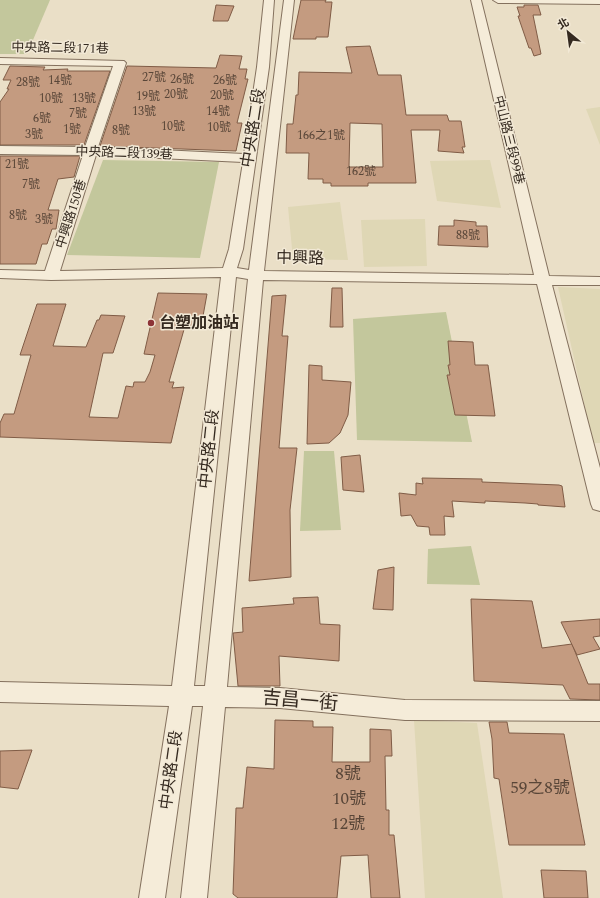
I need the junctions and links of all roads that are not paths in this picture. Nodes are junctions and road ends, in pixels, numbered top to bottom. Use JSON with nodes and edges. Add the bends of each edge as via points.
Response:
{"nodes":[{"id":1,"x":269,"y":0,"type":"edge"},
{"id":2,"x":289,"y":0,"type":"edge"},
{"id":3,"x":476,"y":0,"type":"edge"},
{"id":4,"x":498,"y":0,"type":"edge"},
{"id":5,"x":600,"y":1,"type":"edge"},
{"id":6,"x":4,"y":61,"type":"edge"},
{"id":7,"x":120,"y":63,"type":"joint"},
{"id":8,"x":0,"y":75,"type":"edge"},
{"id":9,"x":0,"y":150,"type":"edge"},
{"id":10,"x":92,"y":152,"type":"junction"},
{"id":11,"x":249,"y":158,"type":"junction"},
{"id":12,"x":229,"y":272,"type":"junction"},
{"id":13,"x":0,"y":274,"type":"edge"},
{"id":14,"x":256,"y":275,"type":"junction"},
{"id":15,"x":51,"y":276,"type":"junction"},
{"id":16,"x":543,"y":280,"type":"junction"},
{"id":17,"x":600,"y":281,"type":"edge"},
{"id":18,"x":600,"y":504,"type":"edge"},
{"id":19,"x":0,"y":692,"type":"edge"},
{"id":20,"x":182,"y":695,"type":"junction"},
{"id":21,"x":215,"y":696,"type":"junction"},
{"id":22,"x":600,"y":711,"type":"edge"},
{"id":23,"x":152,"y":898,"type":"edge"},
{"id":24,"x":194,"y":898,"type":"edge"}],
"edges":[{"from":1,"to":11,"type":"street","name":"中央路二段","via":[[263,67]]},
{"from":2,"to":14,"type":"street","name":"中央路二段"},
{"from":3,"to":16,"type":"street","name":"中山路三段99巷"},
{"from":4,"to":5,"type":"street"},
{"from":6,"to":7,"type":"street","name":"中央路二段171巷"},
{"from":6,"to":8,"type":"street"},
{"from":7,"to":10,"type":"street","name":"中興路150巷"},
{"from":9,"to":10,"type":"street","name":"中央路二段139巷"},
{"from":10,"to":11,"type":"street","name":"中央路二段139巷"},
{"from":10,"to":15,"type":"street","name":"中興路150巷"},
{"from":11,"to":12,"type":"street","name":"中央路二段","via":[[236,248]]},
{"from":12,"to":14,"type":"street","name":"中興路"},
{"from":12,"to":15,"type":"street","name":"中興路"},
{"from":12,"to":20,"type":"street","name":"中央路二段"},
{"from":13,"to":15,"type":"street","name":"中興路"},
{"from":14,"to":16,"type":"street","name":"中興路"},
{"from":14,"to":21,"type":"street","name":"中央路二段"},
{"from":16,"to":17,"type":"street","name":"中興路"},
{"from":16,"to":18,"type":"street","name":"中山路三段99巷"},
{"from":19,"to":20,"type":"street","name":"吉昌一街"},
{"from":20,"to":21,"type":"street","name":"吉昌一街"},
{"from":20,"to":23,"type":"street","name":"中央路二段"},
{"from":21,"to":22,"type":"street","name":"吉昌一街","via":[[280,698],[405,710]]},
{"from":21,"to":24,"type":"street","name":"中央路二段"}]}
